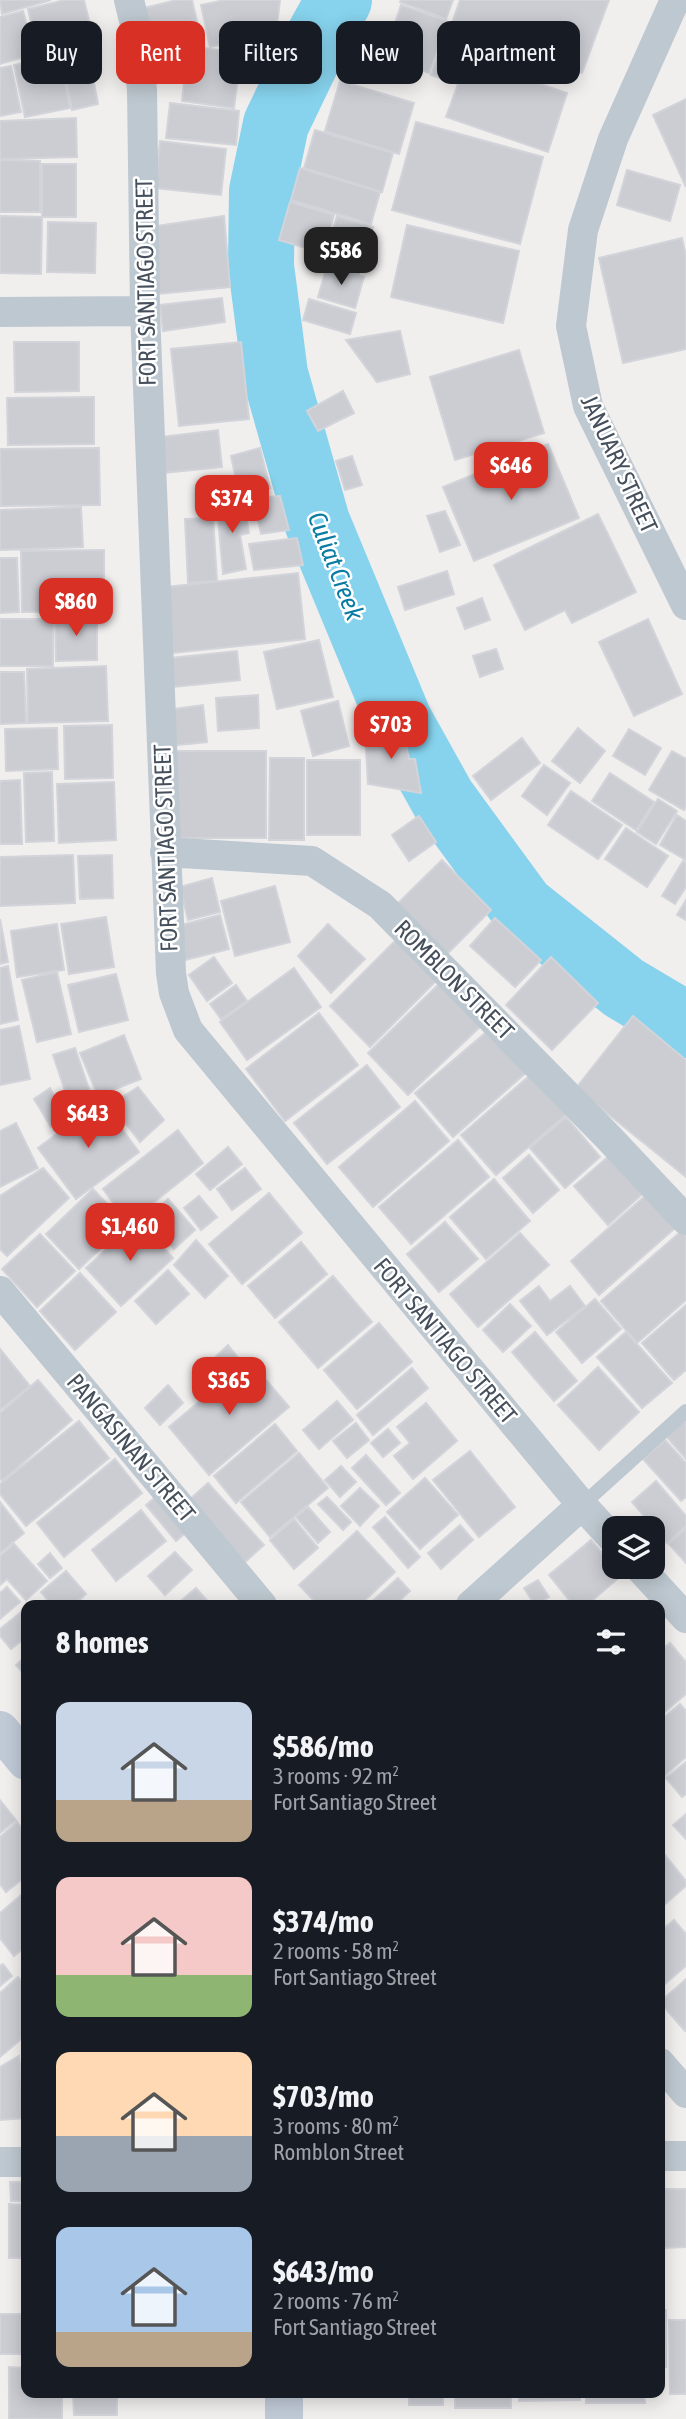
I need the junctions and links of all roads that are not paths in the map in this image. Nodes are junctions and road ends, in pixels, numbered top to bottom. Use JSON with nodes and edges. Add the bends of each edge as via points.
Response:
{"nodes":[{"id":1,"x":130,"y":0,"type":"edge"},
{"id":2,"x":675,"y":0,"type":"edge"},
{"id":3,"x":0,"y":312,"type":"edge"},
{"id":4,"x":145,"y":312,"type":"junction"},
{"id":5,"x":686,"y":605,"type":"edge"},
{"id":6,"x":166,"y":852,"type":"junction"},
{"id":7,"x":686,"y":1220,"type":"edge"},
{"id":8,"x":0,"y":1291,"type":"edge"},
{"id":9,"x":686,"y":1411,"type":"edge"},
{"id":10,"x":582,"y":1505,"type":"junction"},
{"id":11,"x":602,"y":1527,"type":"edge"},
{"id":12,"x":650,"y":1579,"type":"edge"},
{"id":13,"x":258,"y":1600,"type":"edge"},
{"id":14,"x":477,"y":1600,"type":"edge"},
{"id":15,"x":686,"y":1618,"type":"edge"},
{"id":16,"x":0,"y":1730,"type":"edge"},
{"id":17,"x":21,"y":1755,"type":"edge"},
{"id":18,"x":665,"y":2069,"type":"edge"},
{"id":19,"x":686,"y":2093,"type":"edge"},
{"id":20,"x":665,"y":2156,"type":"edge"},
{"id":21,"x":686,"y":2156,"type":"edge"},
{"id":22,"x":0,"y":2162,"type":"edge"},
{"id":23,"x":21,"y":2162,"type":"edge"},
{"id":24,"x":284,"y":2398,"type":"edge"},
{"id":25,"x":284,"y":2419,"type":"edge"}],
"edges":[{"from":1,"to":4,"type":"street","name":"FORT SANTIAGO STREET","via":[[142,90]]},
{"from":2,"to":5,"type":"street","name":"JANUARY STREET","via":[[613,139],[583,230],[571,327],[588,406]]},
{"from":3,"to":4,"type":"street"},
{"from":4,"to":6,"type":"street","name":"FORT SANTIAGO STREET"},
{"from":6,"to":7,"type":"street","name":"ROMBLON STREET","via":[[312,861],[380,905]]},
{"from":6,"to":10,"type":"street","name":"FORT SANTIAGO STREET","via":[[171,973],[188,1030]]},
{"from":8,"to":13,"type":"street","name":"PANGASINAN STREET"},
{"from":9,"to":10,"type":"lane"},
{"from":10,"to":11,"type":"street","name":"FORT SANTIAGO STREET"},
{"from":10,"to":14,"type":"street"},
{"from":12,"to":15,"type":"street"},
{"from":16,"to":17,"type":"street"},
{"from":18,"to":19,"type":"street"},
{"from":20,"to":21,"type":"street"},
{"from":22,"to":23,"type":"street"},
{"from":24,"to":25,"type":"street"}]}
